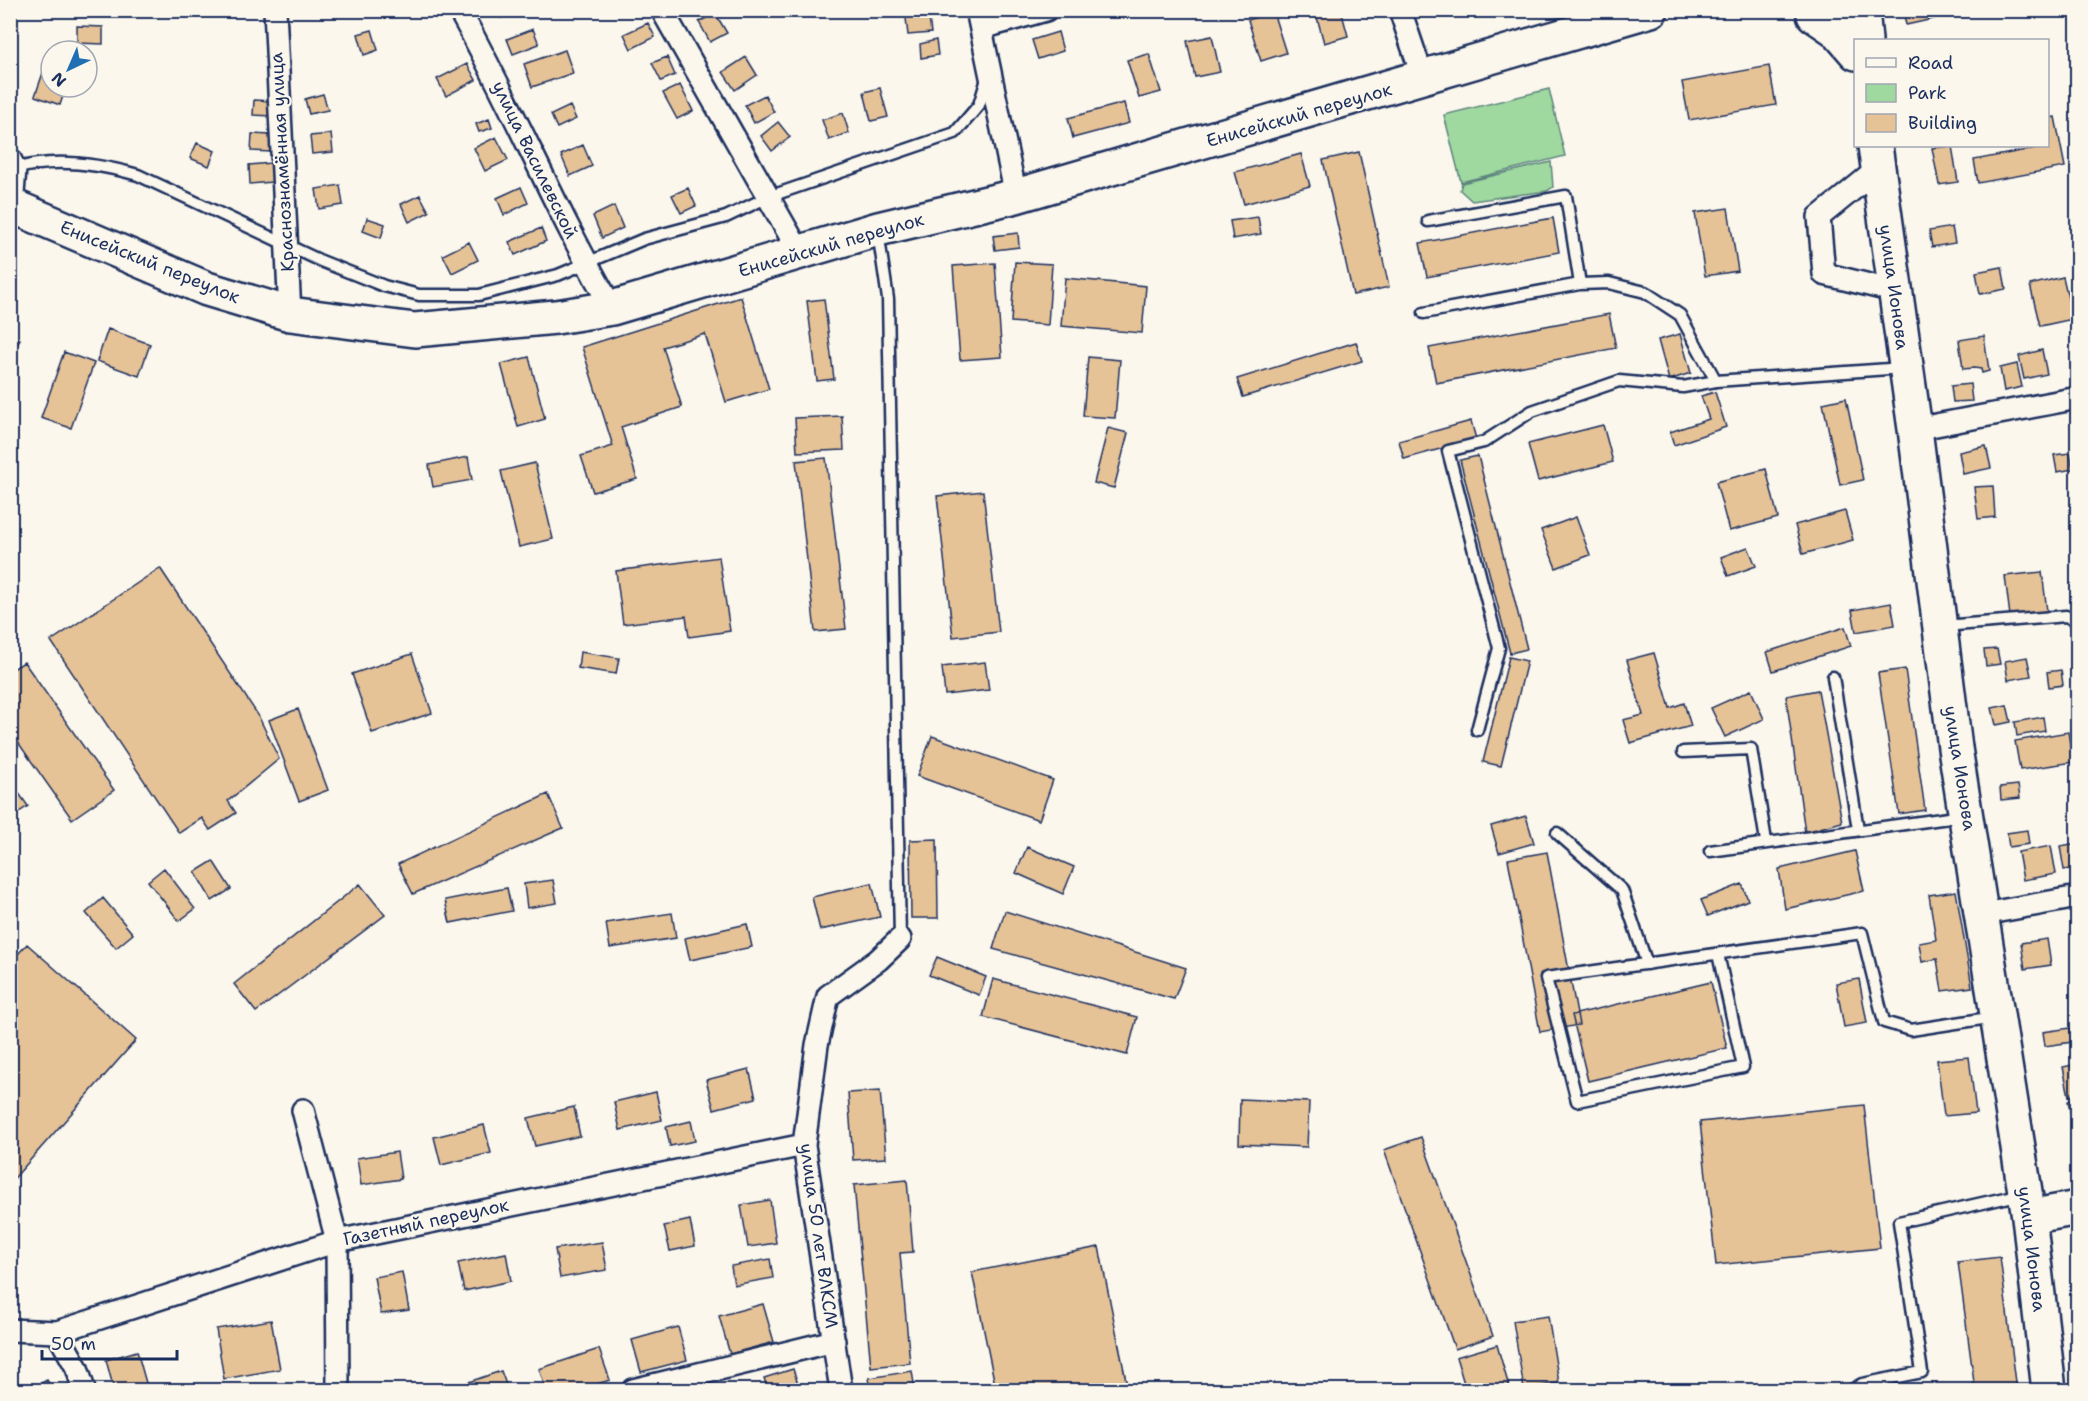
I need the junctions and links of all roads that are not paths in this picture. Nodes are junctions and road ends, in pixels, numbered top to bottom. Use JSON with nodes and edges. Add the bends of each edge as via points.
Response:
{"nodes":[{"id":1,"x":274,"y":10,"type":"edge"},
{"id":2,"x":459,"y":10,"type":"edge"},
{"id":3,"x":662,"y":10,"type":"edge"},
{"id":4,"x":1046,"y":10,"type":"edge"},
{"id":5,"x":1400,"y":10,"type":"edge"},
{"id":6,"x":1651,"y":10,"type":"edge"},
{"id":7,"x":1848,"y":10,"type":"edge"},
{"id":8,"x":1862,"y":10,"type":"edge"},
{"id":9,"x":1811,"y":13,"type":"edge"},
{"id":10,"x":979,"y":19,"type":"edge"},
{"id":11,"x":1865,"y":39,"type":"edge"},
{"id":12,"x":1854,"y":51,"type":"edge"},
{"id":13,"x":990,"y":68,"type":"junction"},
{"id":14,"x":1422,"y":78,"type":"junction"},
{"id":15,"x":1876,"y":157,"type":"edge"},
{"id":16,"x":13,"y":164,"type":"edge"},
{"id":17,"x":1016,"y":196,"type":"junction"},
{"id":18,"x":768,"y":198,"type":"junction"},
{"id":19,"x":11,"y":205,"type":"edge"},
{"id":20,"x":1428,"y":221,"type":"dead end"},
{"id":21,"x":878,"y":229,"type":"junction"},
{"id":22,"x":286,"y":243,"type":"junction"},
{"id":23,"x":800,"y":253,"type":"junction"},
{"id":24,"x":586,"y":263,"type":"junction"},
{"id":25,"x":1580,"y":284,"type":"junction"},
{"id":26,"x":1894,"y":291,"type":"junction"},
{"id":27,"x":612,"y":308,"type":"junction"},
{"id":28,"x":1424,"y":313,"type":"dead end"},
{"id":29,"x":290,"y":314,"type":"junction"},
{"id":30,"x":1906,"y":368,"type":"junction"},
{"id":31,"x":1716,"y":381,"type":"junction"},
{"id":32,"x":2078,"y":398,"type":"edge"},
{"id":33,"x":1916,"y":429,"type":"junction"},
{"id":34,"x":2078,"y":622,"type":"edge"},
{"id":35,"x":1940,"y":626,"type":"junction"},
{"id":36,"x":1833,"y":677,"type":"dead end"},
{"id":37,"x":1477,"y":730,"type":"dead end"},
{"id":38,"x":1683,"y":752,"type":"dead end"},
{"id":39,"x":1967,"y":816,"type":"junction"},
{"id":40,"x":1858,"y":830,"type":"junction"},
{"id":41,"x":1557,"y":833,"type":"dead end"},
{"id":42,"x":1766,"y":841,"type":"junction"},
{"id":43,"x":1710,"y":851,"type":"dead end"},
{"id":44,"x":2078,"y":897,"type":"edge"},
{"id":45,"x":1983,"y":914,"type":"junction"},
{"id":46,"x":900,"y":939,"type":"joint"},
{"id":47,"x":1718,"y":954,"type":"junction"},
{"id":48,"x":1647,"y":964,"type":"junction"},
{"id":49,"x":1998,"y":1017,"type":"junction"},
{"id":50,"x":303,"y":1110,"type":"dead end"},
{"id":51,"x":804,"y":1145,"type":"junction"},
{"id":52,"x":2027,"y":1205,"type":"junction"},
{"id":53,"x":2078,"y":1208,"type":"edge"},
{"id":54,"x":337,"y":1241,"type":"junction"},
{"id":55,"x":10,"y":1330,"type":"edge"},
{"id":56,"x":57,"y":1332,"type":"junction"},
{"id":57,"x":834,"y":1341,"type":"junction"},
{"id":58,"x":84,"y":1390,"type":"edge"},
{"id":59,"x":338,"y":1390,"type":"edge"},
{"id":60,"x":633,"y":1390,"type":"edge"},
{"id":61,"x":841,"y":1390,"type":"edge"},
{"id":62,"x":1852,"y":1390,"type":"edge"},
{"id":63,"x":2049,"y":1390,"type":"edge"}],
"edges":[{"from":1,"to":22,"type":"street","name":"Краснознамённая улица"},
{"from":2,"to":24,"type":"street","name":"улица Василевской"},
{"from":3,"to":18,"type":"street"},
{"from":4,"to":10,"type":"street"},
{"from":5,"to":14,"type":"street"},
{"from":6,"to":14,"type":"main road","name":"Енисейский переулок"},
{"from":7,"to":9,"type":"main road","via":[[1828,17]]},
{"from":8,"to":11,"type":"main road"},
{"from":9,"to":12,"type":"main road","via":[[1836,30]]},
{"from":10,"to":13,"type":"street"},
{"from":13,"to":17,"type":"street"},
{"from":13,"to":18,"type":"lane","via":[[979,105],[955,133]]},
{"from":14,"to":17,"type":"main road","name":"Енисейский переулок"},
{"from":15,"to":26,"type":"main road","name":"улица Ионова"},
{"from":15,"to":26,"type":"street","via":[[1819,217],[1824,274]]},
{"from":16,"to":19,"type":"street"},
{"from":16,"to":22,"type":"lane","via":[[61,163],[138,175]]},
{"from":17,"to":21,"type":"main road","name":"Енисейский переулок"},
{"from":18,"to":23,"type":"street"},
{"from":18,"to":24,"type":"lane","via":[[726,218],[644,239]]},
{"from":19,"to":29,"type":"main road","name":"Енисейский переулок","via":[[207,289]]},
{"from":20,"to":25,"type":"lane","via":[[1566,196]]},
{"from":21,"to":23,"type":"main road","name":"Енисейский переулок"},
{"from":21,"to":46,"type":"lane","via":[[888,299]]},
{"from":22,"to":24,"type":"lane","via":[[384,286],[419,295],[479,295],[522,286]]},
{"from":22,"to":29,"type":"street","name":"Краснознамённая улица"},
{"from":23,"to":27,"type":"main road","name":"Енисейский переулок"},
{"from":24,"to":27,"type":"street","name":"улица Василевской"},
{"from":25,"to":28,"type":"lane"},
{"from":25,"to":31,"type":"lane","via":[[1609,284],[1645,292],[1680,315]]},
{"from":26,"to":30,"type":"main road","name":"улица Ионова"},
{"from":27,"to":29,"type":"main road","name":"Енисейский переулок","via":[[415,330]]},
{"from":30,"to":31,"type":"lane"},
{"from":30,"to":33,"type":"main road","name":"улица Ионова"},
{"from":31,"to":37,"type":"lane","via":[[1683,387],[1619,381],[1532,411],[1484,442],[1448,451],[1499,648]]},
{"from":32,"to":33,"type":"street"},
{"from":33,"to":35,"type":"main road","name":"улица Ионова"},
{"from":34,"to":35,"type":"lane","via":[[2066,616]]},
{"from":35,"to":39,"type":"main road","name":"улица Ионова"},
{"from":36,"to":40,"type":"lane"},
{"from":38,"to":42,"type":"lane","via":[[1751,749]]},
{"from":39,"to":40,"type":"lane"},
{"from":39,"to":45,"type":"main road","name":"улица Ионова"},
{"from":40,"to":42,"type":"lane"},
{"from":41,"to":48,"type":"lane","via":[[1622,890]]},
{"from":42,"to":43,"type":"lane"},
{"from":44,"to":45,"type":"street"},
{"from":45,"to":49,"type":"main road","name":"улица Ионова"},
{"from":46,"to":51,"type":"street","name":"улица 50 лет ВЛКСМ","via":[[828,996],[817,1045]]},
{"from":47,"to":48,"type":"lane"},
{"from":47,"to":48,"type":"lane","via":[[1743,1067],[1576,1101],[1546,978]]},
{"from":47,"to":49,"type":"lane","via":[[1862,933],[1884,1022],[1911,1030]]},
{"from":49,"to":52,"type":"main road","name":"улица Ионова"},
{"from":50,"to":54,"type":"street"},
{"from":51,"to":54,"type":"street","name":"Газетный переулок"},
{"from":51,"to":57,"type":"street","name":"улица 50 лет ВЛКСМ"},
{"from":52,"to":53,"type":"main road"},
{"from":52,"to":62,"type":"lane","via":[[1899,1222],[1922,1372],[1862,1384]]},
{"from":52,"to":63,"type":"main road","name":"улица Ионова"},
{"from":54,"to":56,"type":"street","name":"Газетный переулок"},
{"from":54,"to":59,"type":"street"},
{"from":55,"to":56,"type":"street"},
{"from":56,"to":58,"type":"street"},
{"from":57,"to":60,"type":"street"},
{"from":57,"to":61,"type":"street","name":"улица 50 лет ВЛКСМ"}]}
